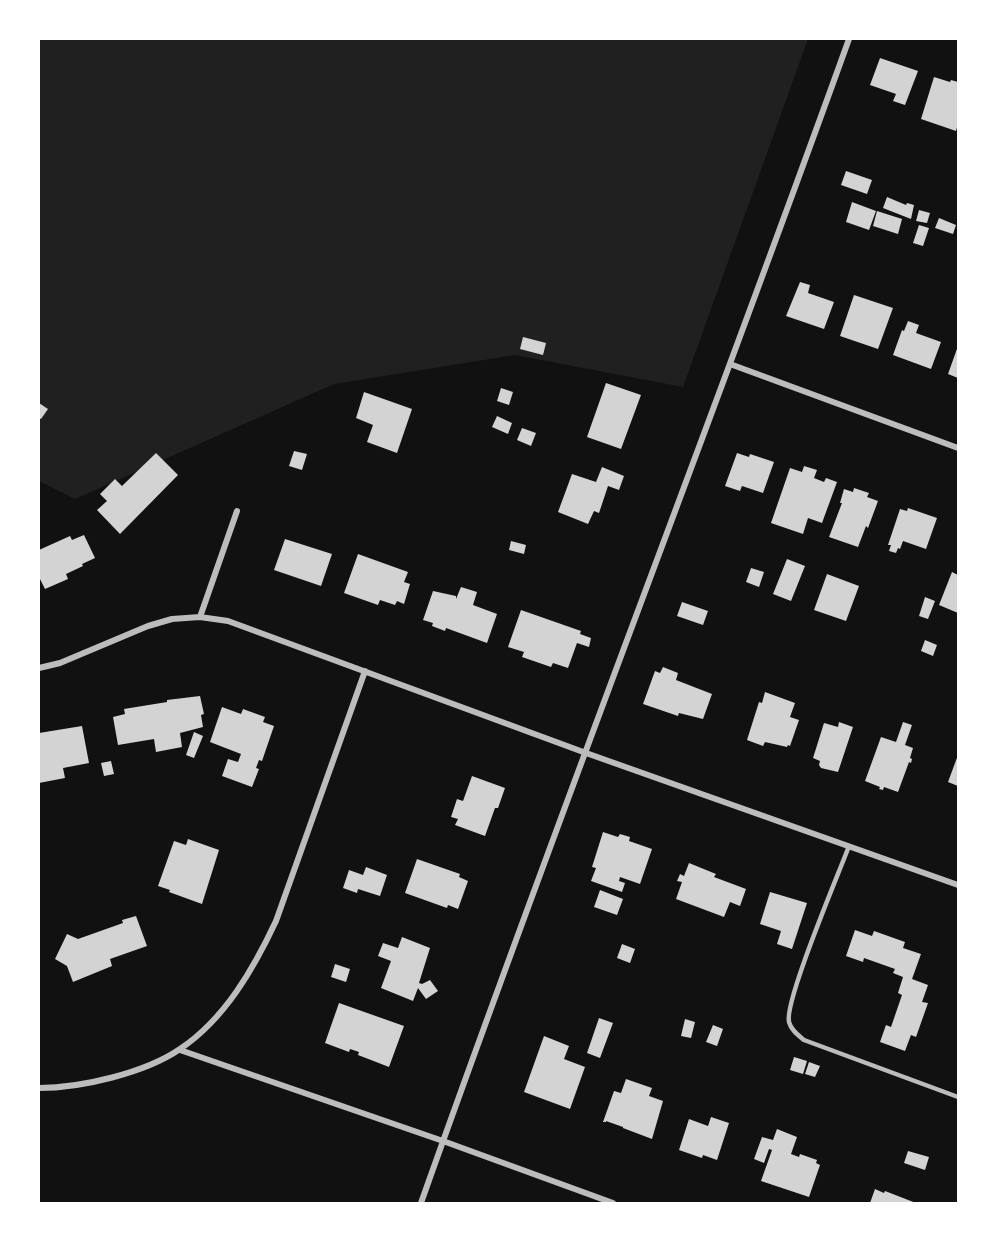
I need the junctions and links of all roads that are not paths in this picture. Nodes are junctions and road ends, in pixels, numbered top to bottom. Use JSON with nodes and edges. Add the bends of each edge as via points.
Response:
{"nodes":[{"id":1,"x":849,"y":39,"type":"edge"},
{"id":2,"x":730,"y":364,"type":"junction"},
{"id":3,"x":958,"y":448,"type":"edge"},
{"id":4,"x":237,"y":511,"type":"dead end"},
{"id":5,"x":200,"y":617,"type":"junction"},
{"id":6,"x":39,"y":668,"type":"edge"},
{"id":7,"x":365,"y":671,"type":"junction"},
{"id":8,"x":586,"y":753,"type":"junction"},
{"id":9,"x":849,"y":846,"type":"junction"},
{"id":10,"x":958,"y":885,"type":"edge"},
{"id":11,"x":180,"y":1050,"type":"junction"},
{"id":12,"x":39,"y":1088,"type":"edge"},
{"id":13,"x":958,"y":1097,"type":"edge"},
{"id":14,"x":443,"y":1141,"type":"junction"},
{"id":15,"x":421,"y":1203,"type":"edge"},
{"id":16,"x":613,"y":1203,"type":"edge"}],
"edges":[{"from":1,"to":2,"type":"street"},
{"from":2,"to":3,"type":"street"},
{"from":2,"to":8,"type":"street"},
{"from":4,"to":5,"type":"street"},
{"from":5,"to":6,"type":"street","via":[[148,626]]},
{"from":5,"to":7,"type":"street","via":[[228,621]]},
{"from":7,"to":8,"type":"street"},
{"from":7,"to":11,"type":"street","via":[[276,921],[262,950],[226,1004]]},
{"from":8,"to":9,"type":"street"},
{"from":8,"to":14,"type":"street"},
{"from":9,"to":10,"type":"street"},
{"from":9,"to":13,"type":"lane","via":[[809,948],[789,1011],[789,1023],[804,1040]]},
{"from":11,"to":12,"type":"street","via":[[111,1078]]},
{"from":11,"to":14,"type":"street"},
{"from":14,"to":15,"type":"street"},
{"from":14,"to":16,"type":"street"}]}
